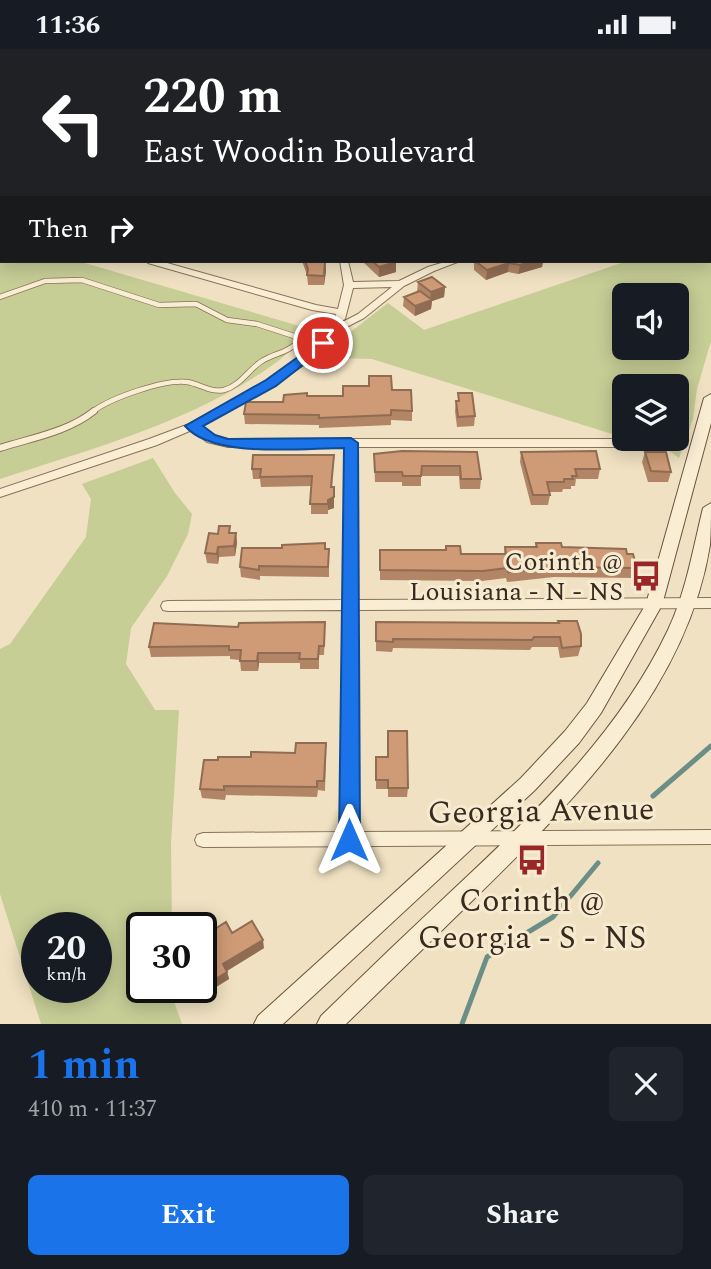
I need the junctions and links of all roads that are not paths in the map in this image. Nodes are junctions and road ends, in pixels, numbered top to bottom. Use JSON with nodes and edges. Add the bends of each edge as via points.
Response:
{"nodes":[{"id":1,"x":158,"y":263,"type":"edge"},
{"id":2,"x":344,"y":263,"type":"edge"},
{"id":3,"x":450,"y":263,"type":"edge"},
{"id":4,"x":401,"y":283,"type":"junction"},
{"id":5,"x":348,"y":288,"type":"junction"},
{"id":6,"x":393,"y":291,"type":"junction"},
{"id":7,"x":0,"y":297,"type":"edge"},
{"id":8,"x":341,"y":312,"type":"junction"},
{"id":9,"x":336,"y":329,"type":"junction"},
{"id":10,"x":711,"y":398,"type":"edge"},
{"id":11,"x":192,"y":426,"type":"junction"},
{"id":12,"x":351,"y":443,"type":"junction"},
{"id":13,"x":612,"y":443,"type":"edge"},
{"id":14,"x":0,"y":448,"type":"edge"},
{"id":15,"x":0,"y":492,"type":"edge"},
{"id":16,"x":711,"y":508,"type":"edge"},
{"id":17,"x":687,"y":603,"type":"junction"},
{"id":18,"x":711,"y":603,"type":"edge"},
{"id":19,"x":654,"y":605,"type":"junction"},
{"id":20,"x":168,"y":606,"type":"dead end"},
{"id":21,"x":351,"y":606,"type":"junction"},
{"id":22,"x":711,"y":837,"type":"edge"},
{"id":23,"x":471,"y":838,"type":"junction"},
{"id":24,"x":523,"y":838,"type":"junction"},
{"id":25,"x":203,"y":840,"type":"dead end"},
{"id":26,"x":349,"y":840,"type":"junction"},
{"id":27,"x":266,"y":1024,"type":"edge"},
{"id":28,"x":329,"y":1024,"type":"edge"}],
"edges":[{"from":1,"to":8,"type":"street"},
{"from":2,"to":5,"type":"street"},
{"from":3,"to":4,"type":"street"},
{"from":4,"to":5,"type":"street"},
{"from":4,"to":6,"type":"street"},
{"from":5,"to":6,"type":"street"},
{"from":5,"to":8,"type":"street"},
{"from":6,"to":9,"type":"street"},
{"from":7,"to":14,"type":"lane","via":[[45,281],[82,280],[159,305],[196,304],[227,320],[257,324],[294,335],[299,341],[292,349],[260,362],[226,390],[186,382],[143,389],[101,405],[62,429]]},
{"from":8,"to":9,"type":"street"},
{"from":9,"to":11,"type":"street","via":[[271,383]]},
{"from":10,"to":19,"type":"main road"},
{"from":11,"to":12,"type":"street","via":[[211,439],[228,443]]},
{"from":11,"to":15,"type":"street"},
{"from":12,"to":13,"type":"street"},
{"from":12,"to":21,"type":"street"},
{"from":16,"to":17,"type":"main road"},
{"from":17,"to":18,"type":"street"},
{"from":17,"to":19,"type":"street"},
{"from":17,"to":24,"type":"main road","via":[[640,698],[571,789]]},
{"from":19,"to":21,"type":"street"},
{"from":19,"to":23,"type":"main road","via":[[572,737]]},
{"from":20,"to":21,"type":"street"},
{"from":21,"to":26,"type":"street"},
{"from":22,"to":24,"type":"street","name":"Georgia Avenue"},
{"from":23,"to":24,"type":"street","name":"Georgia Avenue"},
{"from":23,"to":26,"type":"street","name":"Georgia Avenue"},
{"from":23,"to":27,"type":"main road"},
{"from":24,"to":28,"type":"main road"},
{"from":25,"to":26,"type":"street","name":"Georgia Avenue"}]}
